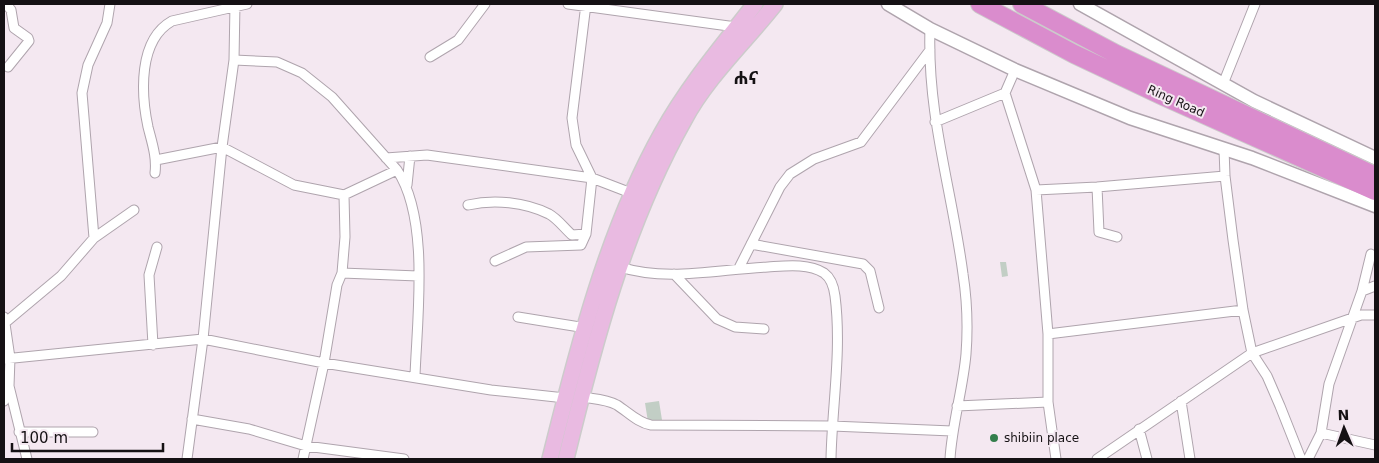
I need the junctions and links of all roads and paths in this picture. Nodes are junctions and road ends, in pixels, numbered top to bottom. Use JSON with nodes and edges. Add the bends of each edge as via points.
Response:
{"nodes":[{"id":1,"x":6,"y":4,"type":"edge"},
{"id":2,"x":110,"y":4,"type":"edge"},
{"id":3,"x":247,"y":4,"type":"edge"},
{"id":4,"x":485,"y":4,"type":"edge"},
{"id":5,"x":568,"y":4,"type":"edge"},
{"id":6,"x":586,"y":4,"type":"edge"},
{"id":7,"x":755,"y":4,"type":"edge"},
{"id":8,"x":775,"y":4,"type":"edge"},
{"id":9,"x":888,"y":4,"type":"edge"},
{"id":10,"x":980,"y":4,"type":"edge"},
{"id":11,"x":1022,"y":4,"type":"edge"},
{"id":12,"x":1080,"y":4,"type":"edge"},
{"id":13,"x":1253,"y":4,"type":"edge"},
{"id":14,"x":234,"y":6,"type":"edge"},
{"id":15,"x":736,"y":27,"type":"junction"},
{"id":16,"x":930,"y":29,"type":"junction"},
{"id":17,"x":930,"y":50,"type":"junction"},
{"id":18,"x":430,"y":57,"type":"dead end"},
{"id":19,"x":234,"y":60,"type":"junction"},
{"id":20,"x":8,"y":67,"type":"dead end"},
{"id":21,"x":1014,"y":70,"type":"junction"},
{"id":22,"x":1223,"y":84,"type":"junction"},
{"id":23,"x":1005,"y":93,"type":"junction"},
{"id":24,"x":935,"y":122,"type":"junction"},
{"id":25,"x":222,"y":147,"type":"junction"},
{"id":26,"x":1224,"y":149,"type":"junction"},
{"id":27,"x":410,"y":156,"type":"junction"},
{"id":28,"x":386,"y":158,"type":"junction"},
{"id":29,"x":1375,"y":158,"type":"edge"},
{"id":30,"x":156,"y":160,"type":"junction"},
{"id":31,"x":397,"y":170,"type":"junction"},
{"id":32,"x":155,"y":173,"type":"dead end"},
{"id":33,"x":1225,"y":176,"type":"junction"},
{"id":34,"x":1375,"y":176,"type":"edge"},
{"id":35,"x":592,"y":178,"type":"junction"},
{"id":36,"x":407,"y":185,"type":"junction"},
{"id":37,"x":1097,"y":187,"type":"junction"},
{"id":38,"x":1036,"y":190,"type":"junction"},
{"id":39,"x":1375,"y":190,"type":"edge"},
{"id":40,"x":631,"y":193,"type":"junction"},
{"id":41,"x":344,"y":195,"type":"junction"},
{"id":42,"x":468,"y":205,"type":"dead end"},
{"id":43,"x":1375,"y":206,"type":"edge"},
{"id":44,"x":134,"y":210,"type":"dead end"},
{"id":45,"x":586,"y":234,"type":"junction"},
{"id":46,"x":1117,"y":237,"type":"dead end"},
{"id":47,"x":94,"y":238,"type":"junction"},
{"id":48,"x":751,"y":244,"type":"junction"},
{"id":49,"x":157,"y":247,"type":"dead end"},
{"id":50,"x":1371,"y":254,"type":"dead end"},
{"id":51,"x":496,"y":261,"type":"dead end"},
{"id":52,"x":620,"y":267,"type":"junction"},
{"id":53,"x":739,"y":268,"type":"junction"},
{"id":54,"x":342,"y":273,"type":"junction"},
{"id":55,"x":674,"y":274,"type":"junction"},
{"id":56,"x":418,"y":276,"type":"junction"},
{"id":57,"x":1374,"y":287,"type":"edge"},
{"id":58,"x":1362,"y":291,"type":"junction"},
{"id":59,"x":604,"y":294,"type":"junction"},
{"id":60,"x":1375,"y":298,"type":"edge"},
{"id":61,"x":879,"y":308,"type":"dead end"},
{"id":62,"x":1243,"y":310,"type":"junction"},
{"id":63,"x":1375,"y":315,"type":"edge"},
{"id":64,"x":518,"y":317,"type":"dead end"},
{"id":65,"x":1351,"y":319,"type":"junction"},
{"id":66,"x":5,"y":320,"type":"edge"},
{"id":67,"x":586,"y":328,"type":"junction"},
{"id":68,"x":764,"y":329,"type":"dead end"},
{"id":69,"x":1048,"y":334,"type":"junction"},
{"id":70,"x":203,"y":339,"type":"junction"},
{"id":71,"x":153,"y":345,"type":"junction"},
{"id":72,"x":1252,"y":353,"type":"junction"},
{"id":73,"x":7,"y":358,"type":"edge"},
{"id":74,"x":324,"y":363,"type":"junction"},
{"id":75,"x":415,"y":376,"type":"junction"},
{"id":76,"x":9,"y":386,"type":"junction"},
{"id":77,"x":582,"y":397,"type":"junction"},
{"id":78,"x":565,"y":398,"type":"junction"},
{"id":79,"x":4,"y":401,"type":"edge"},
{"id":80,"x":1181,"y":401,"type":"junction"},
{"id":81,"x":1048,"y":402,"type":"junction"},
{"id":82,"x":957,"y":406,"type":"junction"},
{"id":83,"x":192,"y":419,"type":"junction"},
{"id":84,"x":832,"y":426,"type":"junction"},
{"id":85,"x":1139,"y":429,"type":"junction"},
{"id":86,"x":952,"y":431,"type":"junction"},
{"id":87,"x":19,"y":432,"type":"junction"},
{"id":88,"x":93,"y":432,"type":"dead end"},
{"id":89,"x":1321,"y":433,"type":"junction"},
{"id":90,"x":1375,"y":445,"type":"edge"},
{"id":91,"x":306,"y":446,"type":"junction"},
{"id":92,"x":355,"y":455,"type":"edge"},
{"id":93,"x":27,"y":459,"type":"edge"},
{"id":94,"x":187,"y":459,"type":"edge"},
{"id":95,"x":303,"y":459,"type":"edge"},
{"id":96,"x":404,"y":459,"type":"edge"},
{"id":97,"x":550,"y":459,"type":"edge"},
{"id":98,"x":566,"y":459,"type":"edge"},
{"id":99,"x":831,"y":459,"type":"edge"},
{"id":100,"x":950,"y":459,"type":"edge"},
{"id":101,"x":1056,"y":459,"type":"edge"},
{"id":102,"x":1096,"y":459,"type":"edge"},
{"id":103,"x":1147,"y":459,"type":"edge"},
{"id":104,"x":1190,"y":459,"type":"edge"},
{"id":105,"x":1301,"y":459,"type":"edge"},
{"id":106,"x":1308,"y":459,"type":"edge"}],
"edges":[{"from":1,"to":20,"type":"street","via":[[11,10],[14,28],[29,42]]},
{"from":2,"to":47,"type":"street","via":[[107,23],[88,65],[82,94]]},
{"from":3,"to":14,"type":"street"},
{"from":4,"to":18,"type":"street","via":[[458,40]]},
{"from":5,"to":6,"type":"street"},
{"from":6,"to":15,"type":"street"},
{"from":6,"to":35,"type":"street","via":[[572,118],[576,145]]},
{"from":7,"to":15,"type":"main road"},
{"from":8,"to":52,"type":"main road","via":[[710,82],[684,119],[644,198]]},
{"from":9,"to":16,"type":"street"},
{"from":10,"to":39,"type":"highway","name":"Ring Road","via":[[1162,96]]},
{"from":11,"to":34,"type":"highway","name":"Ring Road","via":[[1116,54]]},
{"from":12,"to":22,"type":"street"},
{"from":13,"to":22,"type":"street"},
{"from":14,"to":19,"type":"street"},
{"from":14,"to":30,"type":"street","via":[[172,21],[162,26],[154,38],[148,53],[144,83],[148,127]]},
{"from":15,"to":40,"type":"main road","via":[[697,76]]},
{"from":16,"to":17,"type":"street"},
{"from":16,"to":21,"type":"street"},
{"from":17,"to":24,"type":"street"},
{"from":17,"to":48,"type":"street","via":[[862,142],[814,160],[790,174]]},
{"from":19,"to":25,"type":"street"},
{"from":19,"to":28,"type":"street","via":[[277,62],[302,72],[332,97]]},
{"from":21,"to":23,"type":"street"},
{"from":21,"to":26,"type":"street","via":[[1130,118]]},
{"from":22,"to":29,"type":"street","via":[[1254,102]]},
{"from":23,"to":24,"type":"street"},
{"from":23,"to":38,"type":"street"},
{"from":24,"to":82,"type":"street","via":[[963,274],[966,356]]},
{"from":25,"to":30,"type":"street"},
{"from":25,"to":41,"type":"street","via":[[294,186]]},
{"from":25,"to":70,"type":"street"},
{"from":26,"to":33,"type":"street"},
{"from":26,"to":43,"type":"street"},
{"from":27,"to":28,"type":"street"},
{"from":27,"to":35,"type":"street"},
{"from":27,"to":36,"type":"street"},
{"from":28,"to":31,"type":"street"},
{"from":30,"to":32,"type":"street"},
{"from":31,"to":36,"type":"street"},
{"from":31,"to":41,"type":"street"},
{"from":33,"to":37,"type":"street"},
{"from":33,"to":62,"type":"street"},
{"from":35,"to":40,"type":"street"},
{"from":35,"to":45,"type":"street"},
{"from":36,"to":56,"type":"street","via":[[417,242]]},
{"from":37,"to":38,"type":"street"},
{"from":37,"to":46,"type":"street","via":[[1099,232]]},
{"from":38,"to":69,"type":"street"},
{"from":40,"to":59,"type":"main road","via":[[613,240]]},
{"from":41,"to":54,"type":"street"},
{"from":42,"to":45,"type":"street","via":[[492,201],[525,205],[550,214],[572,235]]},
{"from":44,"to":47,"type":"street"},
{"from":45,"to":51,"type":"street","via":[[581,245],[526,247]]},
{"from":47,"to":66,"type":"street","via":[[61,276]]},
{"from":48,"to":53,"type":"street"},
{"from":48,"to":61,"type":"street","via":[[863,264],[870,271]]},
{"from":49,"to":71,"type":"street","via":[[150,276]]},
{"from":50,"to":58,"type":"street"},
{"from":52,"to":55,"type":"street"},
{"from":52,"to":59,"type":"main road"},
{"from":53,"to":55,"type":"street"},
{"from":53,"to":84,"type":"street","via":[[794,266],[824,274],[832,283],[838,359]]},
{"from":54,"to":56,"type":"street"},
{"from":54,"to":74,"type":"street"},
{"from":55,"to":68,"type":"street","via":[[717,319],[735,326]]},
{"from":56,"to":75,"type":"street"},
{"from":57,"to":58,"type":"street"},
{"from":57,"to":60,"type":"street"},
{"from":58,"to":65,"type":"street"},
{"from":59,"to":67,"type":"main road"},
{"from":59,"to":77,"type":"main road"},
{"from":62,"to":69,"type":"street"},
{"from":62,"to":72,"type":"street"},
{"from":63,"to":65,"type":"street"},
{"from":64,"to":67,"type":"street"},
{"from":65,"to":72,"type":"street"},
{"from":65,"to":89,"type":"street","via":[[1329,384]]},
{"from":66,"to":73,"type":"street"},
{"from":67,"to":78,"type":"main road"},
{"from":69,"to":81,"type":"street"},
{"from":70,"to":71,"type":"street"},
{"from":70,"to":74,"type":"street"},
{"from":70,"to":83,"type":"street"},
{"from":71,"to":73,"type":"street"},
{"from":72,"to":80,"type":"street"},
{"from":72,"to":105,"type":"street","via":[[1274,391]]},
{"from":73,"to":76,"type":"street"},
{"from":74,"to":75,"type":"street"},
{"from":74,"to":91,"type":"street"},
{"from":75,"to":78,"type":"street","via":[[491,390]]},
{"from":76,"to":79,"type":"street"},
{"from":76,"to":87,"type":"street"},
{"from":77,"to":84,"type":"street","via":[[616,404],[644,424],[651,425]]},
{"from":77,"to":98,"type":"main road"},
{"from":78,"to":97,"type":"main road"},
{"from":80,"to":85,"type":"street"},
{"from":80,"to":104,"type":"street"},
{"from":81,"to":82,"type":"street"},
{"from":81,"to":101,"type":"street"},
{"from":82,"to":86,"type":"street"},
{"from":83,"to":91,"type":"street","via":[[249,429]]},
{"from":83,"to":94,"type":"street"},
{"from":84,"to":86,"type":"street"},
{"from":84,"to":99,"type":"street"},
{"from":85,"to":102,"type":"street"},
{"from":85,"to":103,"type":"street"},
{"from":86,"to":100,"type":"street"},
{"from":87,"to":88,"type":"street"},
{"from":87,"to":93,"type":"street"},
{"from":89,"to":90,"type":"street"},
{"from":89,"to":106,"type":"street"},
{"from":91,"to":92,"type":"street"},
{"from":91,"to":95,"type":"street"},
{"from":92,"to":96,"type":"street"}]}
